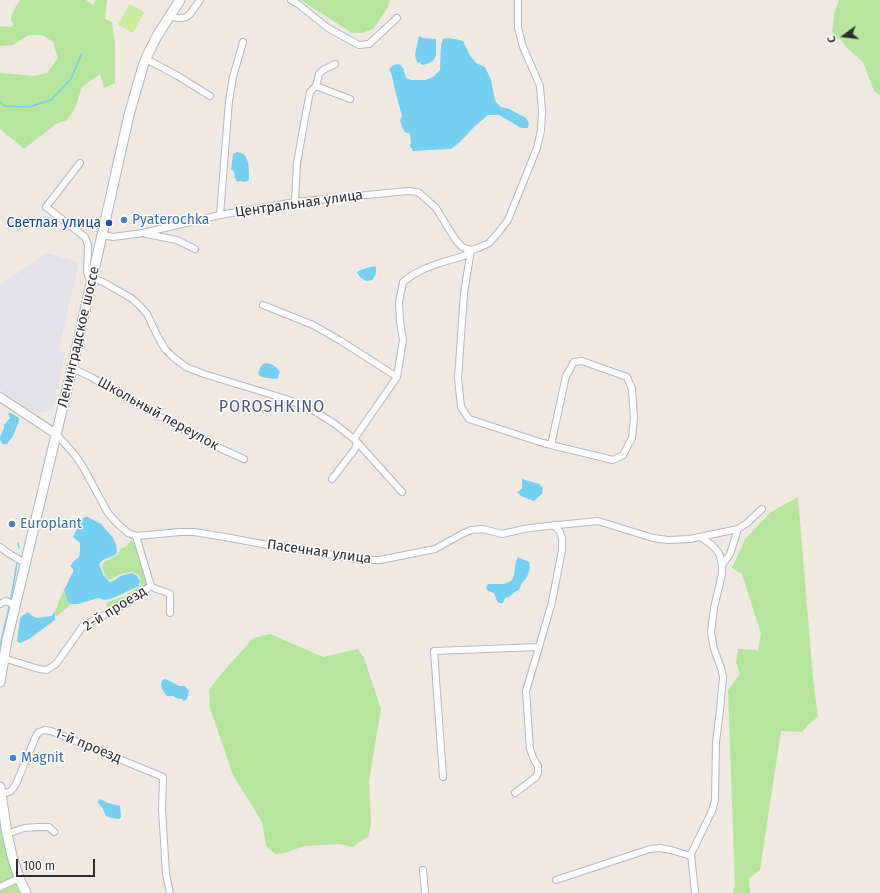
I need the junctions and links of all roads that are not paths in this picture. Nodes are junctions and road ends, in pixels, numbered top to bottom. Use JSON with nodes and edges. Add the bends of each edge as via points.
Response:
{"nodes":[{"id":1,"x":180,"y":0,"type":"edge"},
{"id":2,"x":200,"y":0,"type":"edge"},
{"id":3,"x":292,"y":0,"type":"edge"},
{"id":4,"x":518,"y":0,"type":"edge"},
{"id":5,"x":170,"y":15,"type":"junction"},
{"id":6,"x":397,"y":18,"type":"dead end"},
{"id":7,"x":243,"y":42,"type":"dead end"},
{"id":8,"x":146,"y":59,"type":"junction"},
{"id":9,"x":335,"y":64,"type":"dead end"},
{"id":10,"x":316,"y":86,"type":"junction"},
{"id":11,"x":210,"y":96,"type":"dead end"},
{"id":12,"x":350,"y":99,"type":"dead end"},
{"id":13,"x":80,"y":163,"type":"dead end"},
{"id":14,"x":295,"y":202,"type":"junction"},
{"id":15,"x":220,"y":215,"type":"junction"},
{"id":16,"x":143,"y":233,"type":"junction"},
{"id":17,"x":103,"y":235,"type":"junction"},
{"id":18,"x":195,"y":249,"type":"dead end"},
{"id":19,"x":471,"y":250,"type":"junction"},
{"id":20,"x":92,"y":281,"type":"junction"},
{"id":21,"x":263,"y":305,"type":"dead end"},
{"id":22,"x":72,"y":368,"type":"junction"},
{"id":23,"x":397,"y":377,"type":"junction"},
{"id":24,"x":0,"y":397,"type":"edge"},
{"id":25,"x":56,"y":434,"type":"junction"},
{"id":26,"x":355,"y":440,"type":"junction"},
{"id":27,"x":551,"y":445,"type":"junction"},
{"id":28,"x":244,"y":459,"type":"dead end"},
{"id":29,"x":332,"y":479,"type":"dead end"},
{"id":30,"x":402,"y":492,"type":"dead end"},
{"id":31,"x":762,"y":509,"type":"dead end"},
{"id":32,"x":554,"y":525,"type":"junction"},
{"id":33,"x":738,"y":529,"type":"junction"},
{"id":34,"x":136,"y":536,"type":"junction"},
{"id":35,"x":702,"y":537,"type":"junction"},
{"id":36,"x":0,"y":547,"type":"edge"},
{"id":37,"x":0,"y":553,"type":"edge"},
{"id":38,"x":8,"y":553,"type":"junction"},
{"id":39,"x":25,"y":562,"type":"junction"},
{"id":40,"x":722,"y":565,"type":"junction"},
{"id":41,"x":151,"y":586,"type":"junction"},
{"id":42,"x":0,"y":604,"type":"edge"},
{"id":43,"x":15,"y":605,"type":"junction"},
{"id":44,"x":170,"y":613,"type":"dead end"},
{"id":45,"x":539,"y":647,"type":"junction"},
{"id":46,"x":3,"y":658,"type":"junction"},
{"id":47,"x":0,"y":682,"type":"edge"},
{"id":48,"x":443,"y":777,"type":"dead end"},
{"id":49,"x":0,"y":791,"type":"edge"},
{"id":50,"x":515,"y":793,"type":"dead end"},
{"id":51,"x":54,"y":832,"type":"dead end"},
{"id":52,"x":7,"y":834,"type":"junction"},
{"id":53,"x":691,"y":856,"type":"junction"},
{"id":54,"x":423,"y":870,"type":"dead end"},
{"id":55,"x":19,"y":878,"type":"junction"},
{"id":56,"x":556,"y":880,"type":"dead end"},
{"id":57,"x":0,"y":887,"type":"edge"},
{"id":58,"x":26,"y":893,"type":"edge"},
{"id":59,"x":170,"y":893,"type":"edge"},
{"id":60,"x":425,"y":893,"type":"edge"},
{"id":61,"x":695,"y":893,"type":"edge"}],
"edges":[{"from":1,"to":5,"type":"main road","name":"Ленинградское шоссе"},
{"from":2,"to":5,"type":"street","via":[[186,17],[176,18]]},
{"from":3,"to":6,"type":"street","via":[[328,28],[359,45],[369,44]]},
{"from":4,"to":19,"type":"street","via":[[518,28],[522,47],[540,86],[541,130],[537,148],[508,220],[489,243]]},
{"from":5,"to":8,"type":"main road","name":"Ленинградское шоссе"},
{"from":7,"to":15,"type":"street","via":[[229,101]]},
{"from":8,"to":11,"type":"street"},
{"from":8,"to":17,"type":"main road","name":"Ленинградское шоссе","via":[[130,115]]},
{"from":9,"to":10,"type":"street","via":[[319,74]]},
{"from":10,"to":12,"type":"street"},
{"from":10,"to":14,"type":"street","via":[[310,92],[305,118]]},
{"from":13,"to":20,"type":"street","via":[[46,207],[87,240],[87,272]]},
{"from":14,"to":15,"type":"street","name":"Центральная улица"},
{"from":14,"to":19,"type":"street","name":"Центральная улица","via":[[418,192],[436,208],[455,239]]},
{"from":15,"to":16,"type":"street","name":"Центральная улица"},
{"from":16,"to":17,"type":"street","name":"Центральная улица","via":[[113,237]]},
{"from":16,"to":18,"type":"street","via":[[177,240]]},
{"from":17,"to":20,"type":"main road","name":"Ленинградское шоссе"},
{"from":19,"to":23,"type":"street","via":[[464,256],[426,268],[403,282],[399,302],[402,340]]},
{"from":19,"to":27,"type":"street","via":[[464,293],[458,378],[461,407],[469,419]]},
{"from":20,"to":22,"type":"main road","name":"Ленинградское шоссе"},
{"from":20,"to":26,"type":"street","via":[[104,282],[140,306],[147,314],[165,349],[186,367],[286,399],[335,424]]},
{"from":21,"to":23,"type":"street","via":[[313,325]]},
{"from":22,"to":25,"type":"main road","name":"Ленинградское шоссе"},
{"from":22,"to":28,"type":"street","name":"Школьный переулок","via":[[213,445]]},
{"from":23,"to":26,"type":"street"},
{"from":24,"to":25,"type":"street"},
{"from":25,"to":34,"type":"street","via":[[83,466],[108,513],[128,533]]},
{"from":25,"to":39,"type":"main road","name":"Ленинградское шоссе"},
{"from":26,"to":29,"type":"street","via":[[356,448]]},
{"from":26,"to":30,"type":"street"},
{"from":27,"to":27,"type":"street","via":[[566,376],[574,362],[582,361],[627,377],[632,389],[634,418],[632,438],[623,455],[613,460]]},
{"from":31,"to":33,"type":"street","name":"Пасечная улица"},
{"from":32,"to":34,"type":"street","name":"Пасечная улица","via":[[502,534],[483,529],[472,530],[435,549],[376,560],[362,560],[194,532]]},
{"from":32,"to":35,"type":"street","name":"Пасечная улица","via":[[598,521],[653,538],[668,540]]},
{"from":32,"to":45,"type":"street","via":[[562,538],[562,550],[552,602]]},
{"from":33,"to":35,"type":"street","name":"Пасечная улица"},
{"from":33,"to":40,"type":"street","via":[[730,554]]},
{"from":34,"to":41,"type":"street"},
{"from":35,"to":40,"type":"street","via":[[716,549]]},
{"from":36,"to":38,"type":"street"},
{"from":37,"to":38,"type":"street"},
{"from":38,"to":39,"type":"street"},
{"from":39,"to":43,"type":"main road","name":"Ленинградское шоссе"},
{"from":40,"to":53,"type":"street","via":[[711,632],[723,677],[716,742],[715,800]]},
{"from":41,"to":44,"type":"street","via":[[170,594]]},
{"from":41,"to":46,"type":"street","name":"2-й проезд","via":[[126,604],[83,626],[56,664],[47,670]]},
{"from":42,"to":43,"type":"street","via":[[6,601]]},
{"from":43,"to":46,"type":"main road","name":"Ленинградское шоссе"},
{"from":45,"to":48,"type":"street","via":[[434,651]]},
{"from":45,"to":50,"type":"street","via":[[526,691],[530,749],[538,766],[538,773]]},
{"from":46,"to":47,"type":"main road","name":"Ленинградское шоссе"},
{"from":49,"to":52,"type":"main road"},
{"from":49,"to":59,"type":"street","name":"1-й проезд","via":[[11,791],[36,736],[45,730],[163,777],[162,810],[166,874]]},
{"from":51,"to":52,"type":"street","via":[[49,827],[38,827],[24,828]]},
{"from":52,"to":55,"type":"main road"},
{"from":53,"to":56,"type":"street","via":[[660,848],[650,849]]},
{"from":53,"to":61,"type":"street"},
{"from":54,"to":60,"type":"street"},
{"from":55,"to":57,"type":"street"},
{"from":55,"to":58,"type":"main road"}]}
